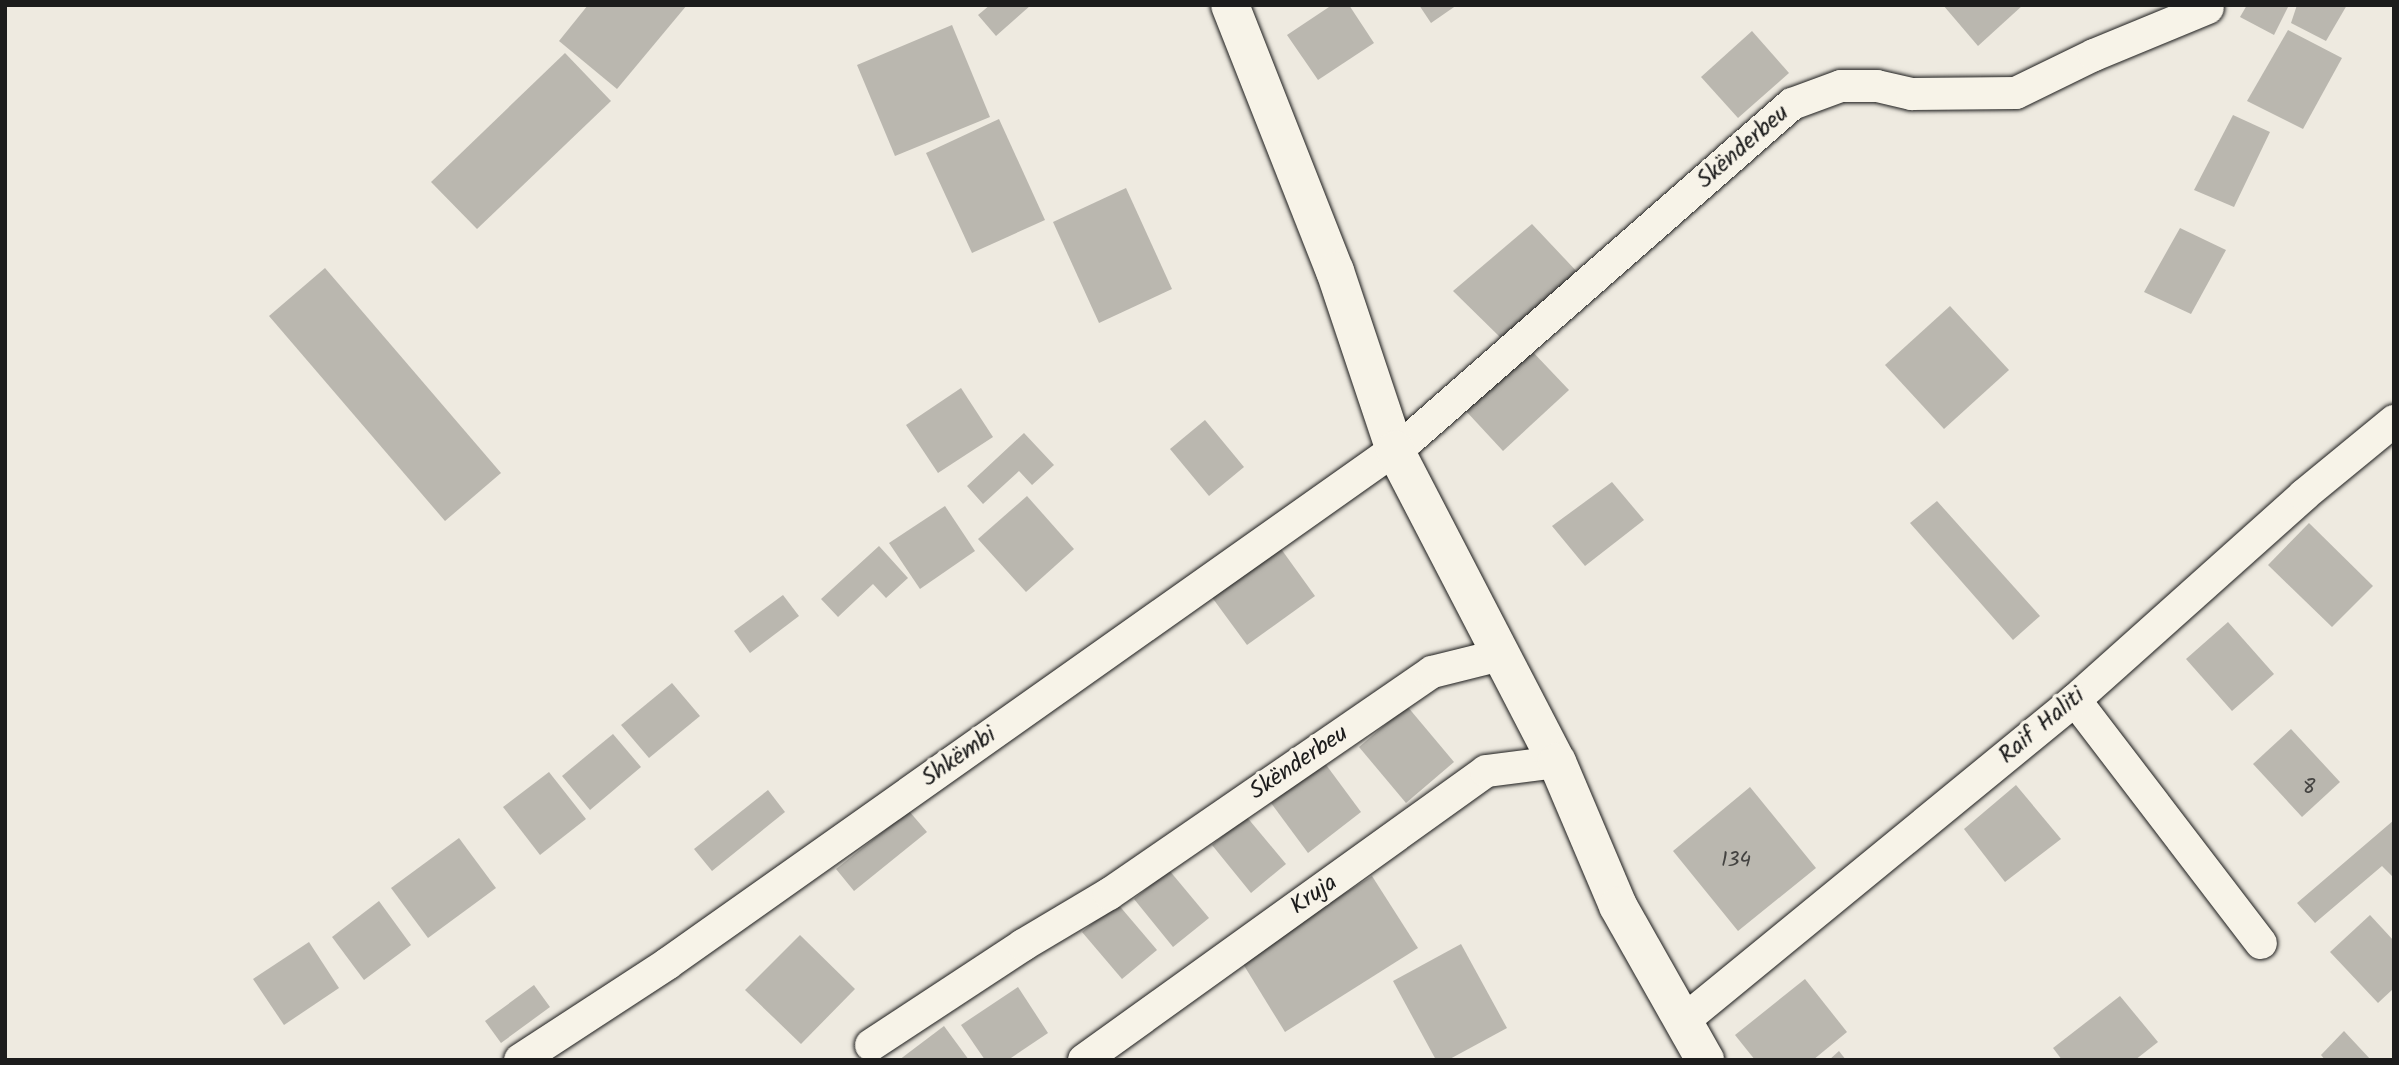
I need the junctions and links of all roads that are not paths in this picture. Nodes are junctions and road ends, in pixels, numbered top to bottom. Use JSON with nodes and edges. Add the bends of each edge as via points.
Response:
{"nodes":[{"id":1,"x":1230,"y":5,"type":"edge"},
{"id":2,"x":2208,"y":8,"type":"dead end"},
{"id":3,"x":2394,"y":421,"type":"edge"},
{"id":4,"x":1395,"y":450,"type":"junction"},
{"id":5,"x":1500,"y":655,"type":"junction"},
{"id":6,"x":2075,"y":700,"type":"junction"},
{"id":7,"x":1556,"y":762,"type":"junction"},
{"id":8,"x":2261,"y":943,"type":"dead end"},
{"id":9,"x":1682,"y":1022,"type":"junction"},
{"id":10,"x":871,"y":1045,"type":"dead end"},
{"id":11,"x":520,"y":1060,"type":"edge"},
{"id":12,"x":1084,"y":1060,"type":"edge"},
{"id":13,"x":1705,"y":1060,"type":"edge"}],
"edges":[{"from":1,"to":4,"type":"main road","via":[[1335,271]]},
{"from":2,"to":4,"type":"street","name":"Skënderbeu","via":[[2015,93],[1912,94],[1877,86],[1841,86],[1792,104]]},
{"from":3,"to":6,"type":"street","name":"Raif Haliti","via":[[2304,495]]},
{"from":4,"to":5,"type":"main road"},
{"from":4,"to":11,"type":"street","name":"Shkëmbi","via":[[667,964]]},
{"from":5,"to":7,"type":"main road"},
{"from":5,"to":10,"type":"street","name":"Skënderbeu","via":[[1432,672],[1109,894]]},
{"from":6,"to":8,"type":"street"},
{"from":6,"to":9,"type":"street","name":"Raif Haliti"},
{"from":7,"to":9,"type":"main road","via":[[1618,906]]},
{"from":7,"to":12,"type":"street","name":"Kruja","via":[[1486,771]]},
{"from":9,"to":13,"type":"main road"}]}
